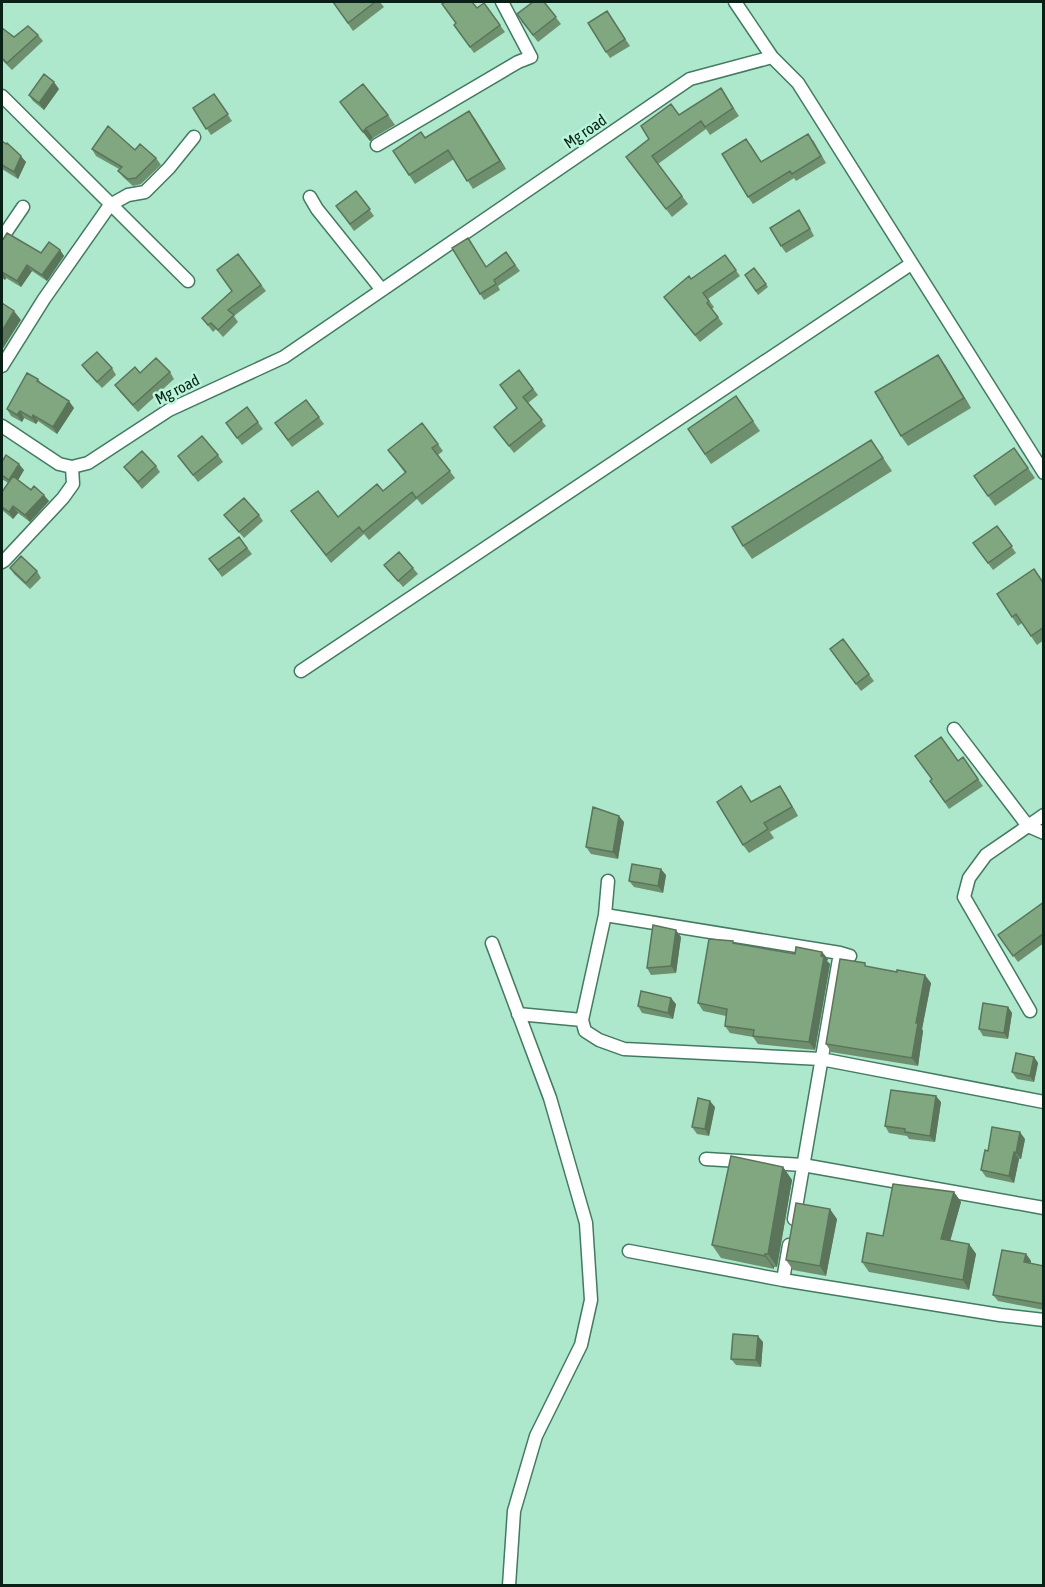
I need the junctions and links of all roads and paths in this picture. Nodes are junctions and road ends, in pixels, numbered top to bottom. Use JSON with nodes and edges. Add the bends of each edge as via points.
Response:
{"nodes":[{"id":1,"x":502,"y":2,"type":"edge"},
{"id":2,"x":735,"y":2,"type":"edge"},
{"id":3,"x":772,"y":57,"type":"junction"},
{"id":4,"x":2,"y":96,"type":"edge"},
{"id":5,"x":194,"y":137,"type":"dead end"},
{"id":6,"x":377,"y":145,"type":"dead end"},
{"id":7,"x":310,"y":197,"type":"dead end"},
{"id":8,"x":110,"y":205,"type":"junction"},
{"id":9,"x":23,"y":207,"type":"dead end"},
{"id":10,"x":2,"y":238,"type":"edge"},
{"id":11,"x":911,"y":264,"type":"junction"},
{"id":12,"x":188,"y":281,"type":"dead end"},
{"id":13,"x":381,"y":290,"type":"junction"},
{"id":14,"x":2,"y":366,"type":"edge"},
{"id":15,"x":2,"y":426,"type":"edge"},
{"id":16,"x":72,"y":467,"type":"junction"},
{"id":17,"x":1044,"y":473,"type":"edge"},
{"id":18,"x":2,"y":562,"type":"edge"},
{"id":19,"x":301,"y":671,"type":"dead end"},
{"id":20,"x":954,"y":729,"type":"dead end"},
{"id":21,"x":1044,"y":815,"type":"edge"},
{"id":22,"x":1028,"y":826,"type":"junction"},
{"id":23,"x":1044,"y":833,"type":"edge"},
{"id":24,"x":608,"y":881,"type":"dead end"},
{"id":25,"x":605,"y":915,"type":"junction"},
{"id":26,"x":492,"y":943,"type":"dead end"},
{"id":27,"x":1030,"y":1011,"type":"dead end"},
{"id":28,"x":518,"y":1014,"type":"junction"},
{"id":29,"x":582,"y":1020,"type":"junction"},
{"id":30,"x":821,"y":1059,"type":"junction"},
{"id":31,"x":1044,"y":1102,"type":"edge"},
{"id":32,"x":706,"y":1159,"type":"dead end"},
{"id":33,"x":803,"y":1165,"type":"junction"},
{"id":34,"x":1044,"y":1208,"type":"edge"},
{"id":35,"x":628,"y":1251,"type":"dead end"},
{"id":36,"x":783,"y":1280,"type":"junction"},
{"id":37,"x":1044,"y":1320,"type":"edge"},
{"id":38,"x":509,"y":1586,"type":"edge"}],
"edges":[{"from":1,"to":6,"type":"street","via":[[531,57]]},
{"from":2,"to":3,"type":"street"},
{"from":3,"to":11,"type":"street","via":[[798,83]]},
{"from":3,"to":13,"type":"street","name":"Mg road","via":[[690,79]]},
{"from":4,"to":8,"type":"street"},
{"from":5,"to":8,"type":"street","via":[[145,192],[128,195]]},
{"from":7,"to":13,"type":"street"},
{"from":8,"to":12,"type":"street"},
{"from":8,"to":14,"type":"street"},
{"from":9,"to":10,"type":"street"},
{"from":11,"to":17,"type":"street"},
{"from":11,"to":19,"type":"street"},
{"from":13,"to":16,"type":"street","name":"Mg road","via":[[284,357],[169,410],[88,463]]},
{"from":15,"to":16,"type":"street","via":[[59,464]]},
{"from":16,"to":18,"type":"street","via":[[73,484],[63,498]]},
{"from":20,"to":22,"type":"street"},
{"from":21,"to":22,"type":"street"},
{"from":22,"to":23,"type":"street"},
{"from":22,"to":27,"type":"street","via":[[986,855],[969,878],[964,897]]},
{"from":24,"to":25,"type":"street"},
{"from":25,"to":29,"type":"street"},
{"from":25,"to":30,"type":"street","via":[[845,955]]},
{"from":26,"to":28,"type":"street"},
{"from":28,"to":29,"type":"street"},
{"from":28,"to":38,"type":"street","via":[[550,1098],[586,1223],[591,1300],[581,1345],[536,1436],[514,1511]]},
{"from":29,"to":30,"type":"street","via":[[585,1031],[624,1049]]},
{"from":30,"to":31,"type":"street"},
{"from":30,"to":33,"type":"street"},
{"from":32,"to":33,"type":"street"},
{"from":33,"to":34,"type":"street"},
{"from":33,"to":36,"type":"street"},
{"from":35,"to":36,"type":"street"},
{"from":36,"to":37,"type":"street"}]}
